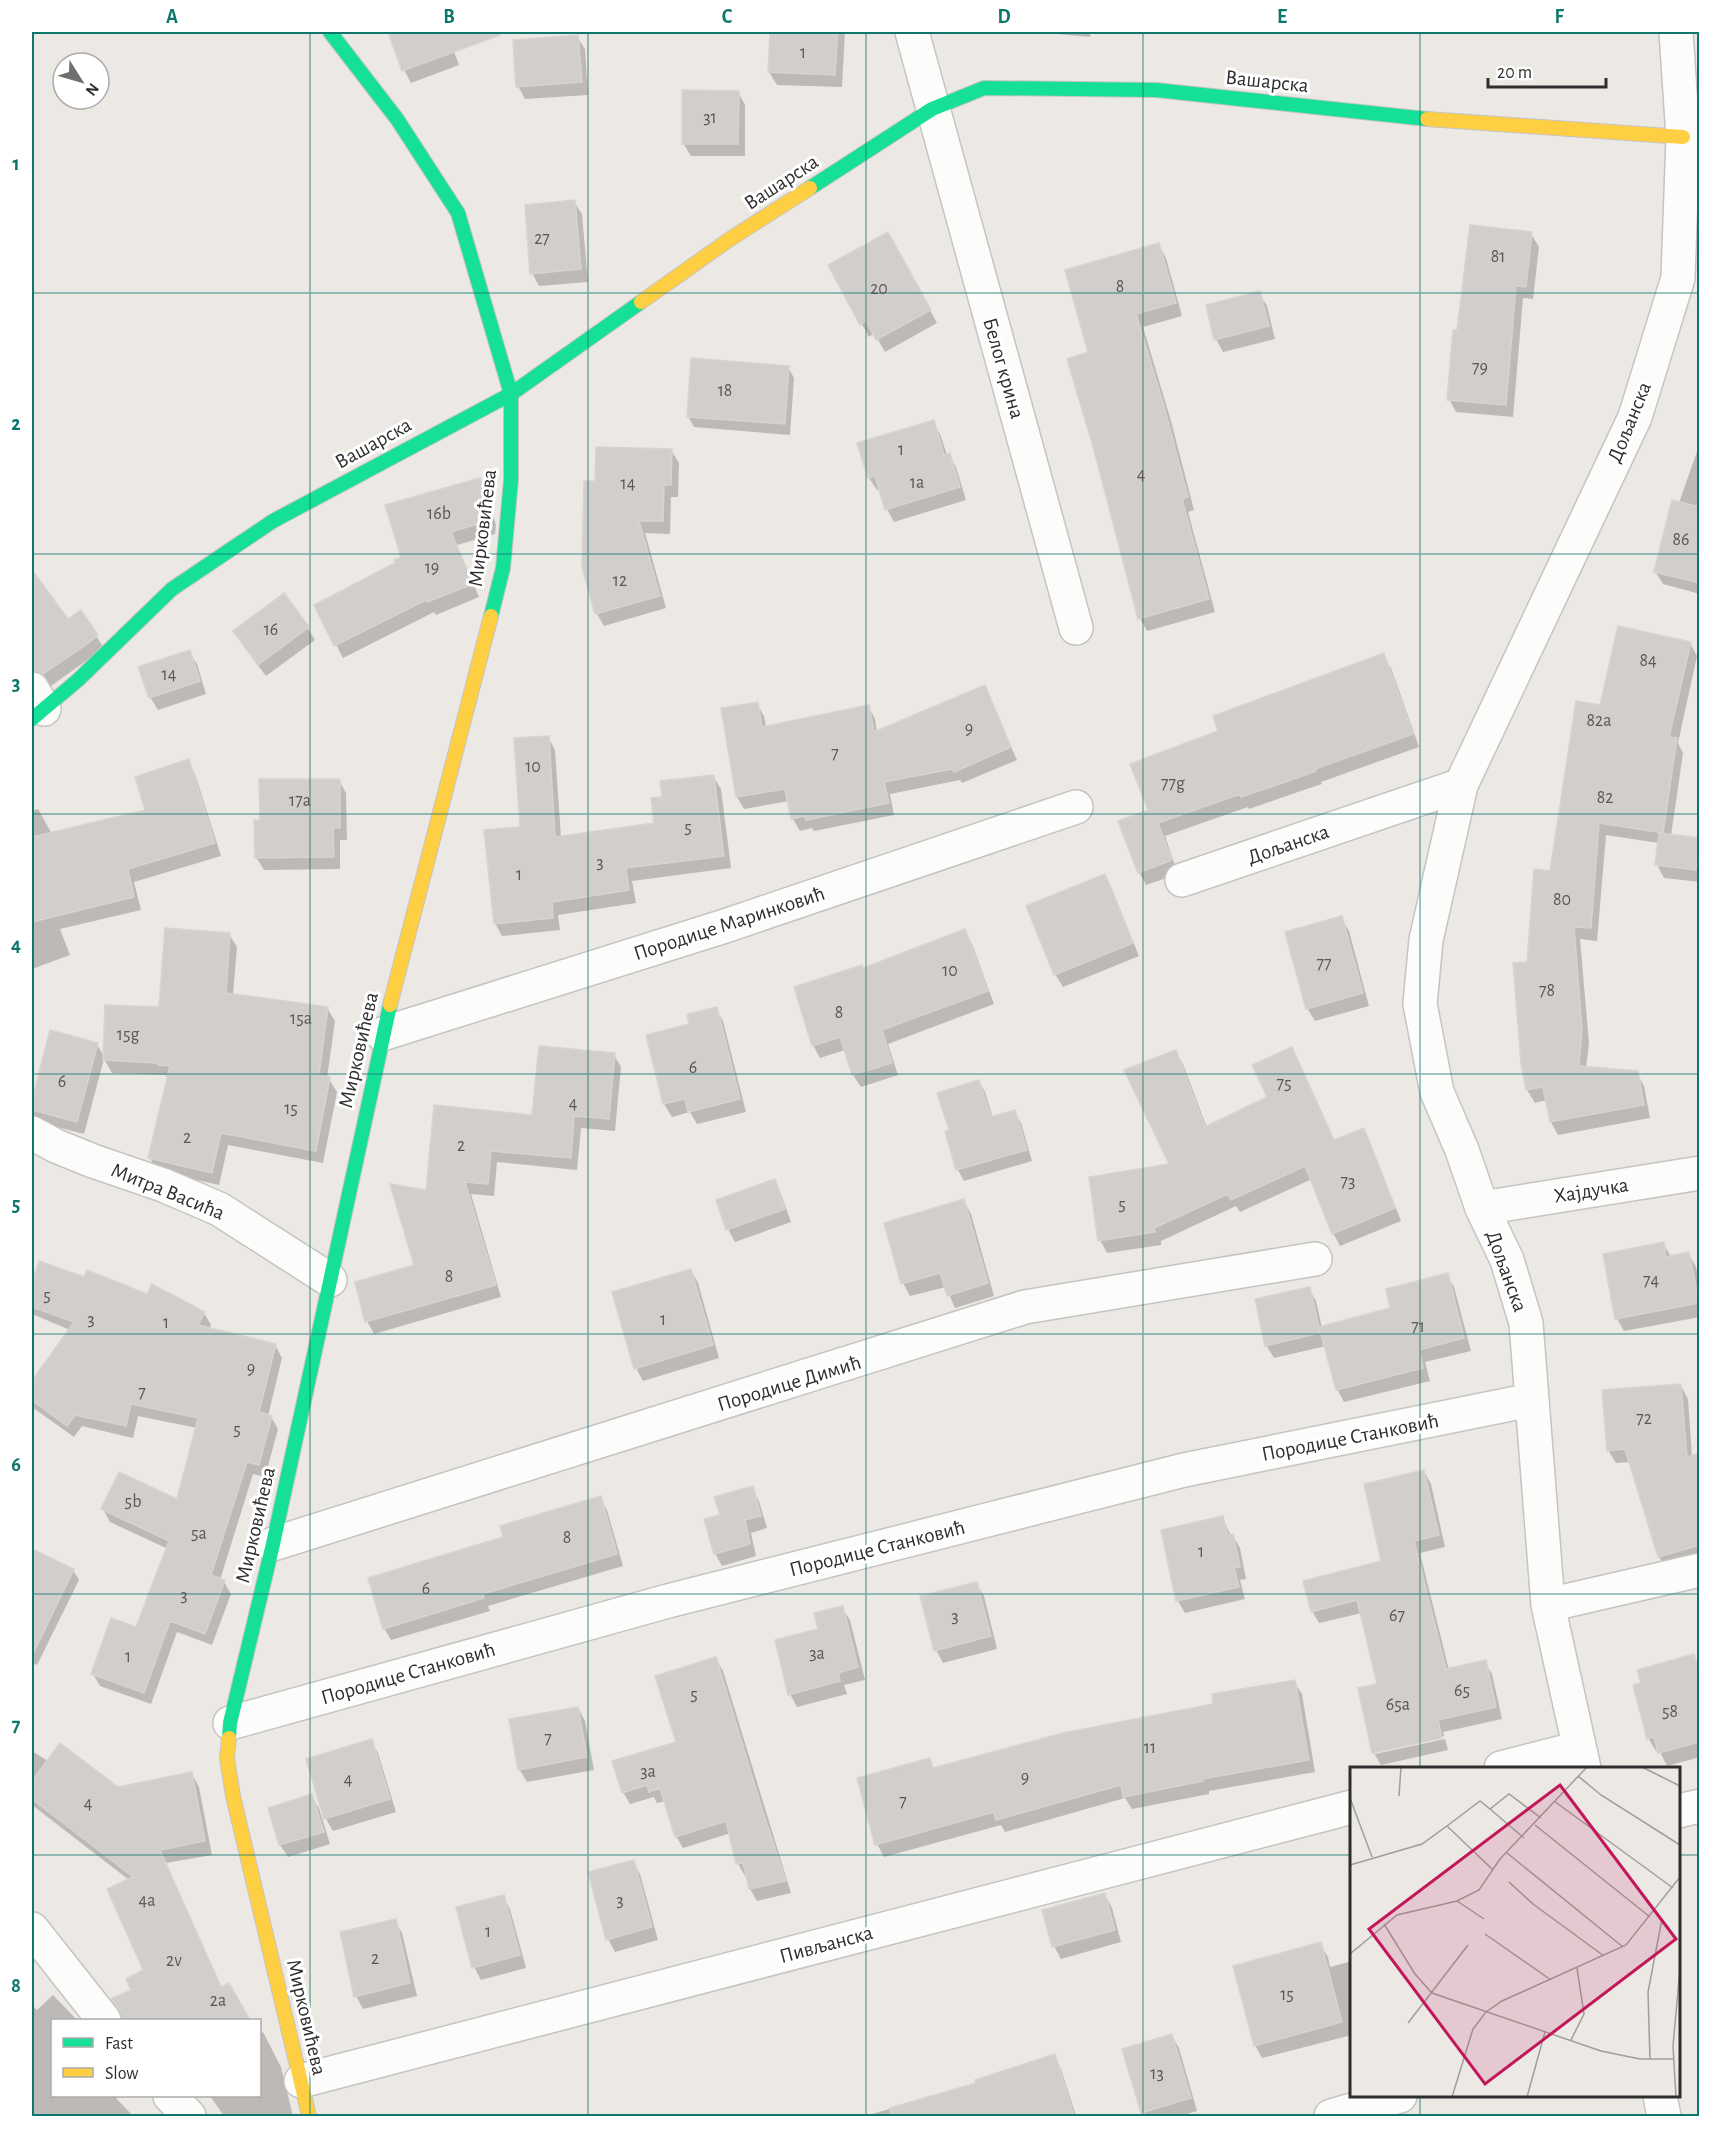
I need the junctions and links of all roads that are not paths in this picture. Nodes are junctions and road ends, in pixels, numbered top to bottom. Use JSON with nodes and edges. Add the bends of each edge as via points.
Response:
{"nodes":[{"id":1,"x":330,"y":32,"type":"edge"},
{"id":2,"x":912,"y":32,"type":"edge"},
{"id":3,"x":1676,"y":32,"type":"edge"},
{"id":4,"x":932,"y":109,"type":"junction"},
{"id":5,"x":1683,"y":137,"type":"junction"},
{"id":6,"x":511,"y":394,"type":"junction"},
{"id":7,"x":1076,"y":628,"type":"dead end"},
{"id":8,"x":36,"y":706,"type":"edge"},
{"id":9,"x":1461,"y":785,"type":"junction"},
{"id":10,"x":1076,"y":807,"type":"dead end"},
{"id":11,"x":1182,"y":880,"type":"dead end"},
{"id":12,"x":381,"y":1034,"type":"junction"},
{"id":13,"x":32,"y":1133,"type":"edge"},
{"id":14,"x":1700,"y":1173,"type":"edge"},
{"id":15,"x":1482,"y":1208,"type":"junction"},
{"id":16,"x":1315,"y":1259,"type":"dead end"},
{"id":17,"x":330,"y":1280,"type":"junction"},
{"id":18,"x":1531,"y":1400,"type":"junction"},
{"id":19,"x":273,"y":1544,"type":"junction"},
{"id":20,"x":1700,"y":1570,"type":"edge"},
{"id":21,"x":1548,"y":1605,"type":"junction"},
{"id":22,"x":230,"y":1722,"type":"junction"},
{"id":23,"x":1582,"y":1758,"type":"edge"},
{"id":24,"x":1509,"y":1767,"type":"edge"},
{"id":25,"x":1700,"y":1806,"type":"edge"},
{"id":26,"x":1350,"y":1808,"type":"edge"},
{"id":27,"x":1680,"y":1811,"type":"edge"},
{"id":28,"x":32,"y":1929,"type":"edge"},
{"id":29,"x":103,"y":2019,"type":"edge"},
{"id":30,"x":301,"y":2081,"type":"junction"},
{"id":31,"x":171,"y":2097,"type":"edge"},
{"id":32,"x":1396,"y":2097,"type":"edge"},
{"id":33,"x":1660,"y":2097,"type":"edge"},
{"id":34,"x":189,"y":2116,"type":"edge"},
{"id":35,"x":309,"y":2116,"type":"edge"},
{"id":36,"x":1330,"y":2116,"type":"edge"},
{"id":37,"x":1664,"y":2116,"type":"edge"}],
"edges":[{"from":1,"to":6,"type":"street","name":"Мирковићева","via":[[397,119],[458,213]]},
{"from":2,"to":4,"type":"street","name":"Белог крина"},
{"from":3,"to":5,"type":"street","name":"Дољанска"},
{"from":4,"to":5,"type":"street","name":"Вашарска","via":[[984,88],[1156,90],[1441,121]]},
{"from":4,"to":6,"type":"street","name":"Вашарска","via":[[730,240]]},
{"from":4,"to":7,"type":"street","name":"Белог крина"},
{"from":5,"to":9,"type":"street","name":"Дољанска","via":[[1678,278],[1635,417]]},
{"from":6,"to":8,"type":"street","name":"Вашарска","via":[[273,521],[221,555],[172,589],[78,680]]},
{"from":6,"to":12,"type":"street","name":"Мирковићева","via":[[512,480],[503,568]]},
{"from":9,"to":11,"type":"street","name":"Дољанска"},
{"from":9,"to":15,"type":"street","name":"Дољанска","via":[[1426,940],[1420,1004],[1437,1092]]},
{"from":10,"to":12,"type":"street","name":"Породице Маринковић","via":[[725,926]]},
{"from":12,"to":17,"type":"street","name":"Мирковићева"},
{"from":13,"to":17,"type":"street","name":"Митра Васића","via":[[83,1157],[219,1209]]},
{"from":14,"to":15,"type":"street","name":"Хајдучка"},
{"from":15,"to":18,"type":"street","name":"Дољанска","via":[[1507,1260],[1526,1323]]},
{"from":16,"to":19,"type":"street","name":"Породице Димић","via":[[1025,1307]]},
{"from":17,"to":19,"type":"street","name":"Мирковићева"},
{"from":18,"to":21,"type":"street","name":"Дољанска"},
{"from":18,"to":22,"type":"street","name":"Породице Станковић","via":[[1184,1470],[668,1601]]},
{"from":19,"to":22,"type":"street","name":"Мирковићева"},
{"from":20,"to":21,"type":"street"},
{"from":21,"to":23,"type":"street","name":"Дољанска"},
{"from":22,"to":30,"type":"street","name":"Мирковићева","via":[[227,1758],[233,1796]]},
{"from":23,"to":24,"type":"street"},
{"from":25,"to":27,"type":"street"},
{"from":26,"to":30,"type":"street","name":"Пивљанска"},
{"from":28,"to":29,"type":"street"},
{"from":30,"to":35,"type":"street","name":"Мирковићева"},
{"from":31,"to":34,"type":"street"},
{"from":32,"to":36,"type":"street"},
{"from":33,"to":37,"type":"street"}]}
